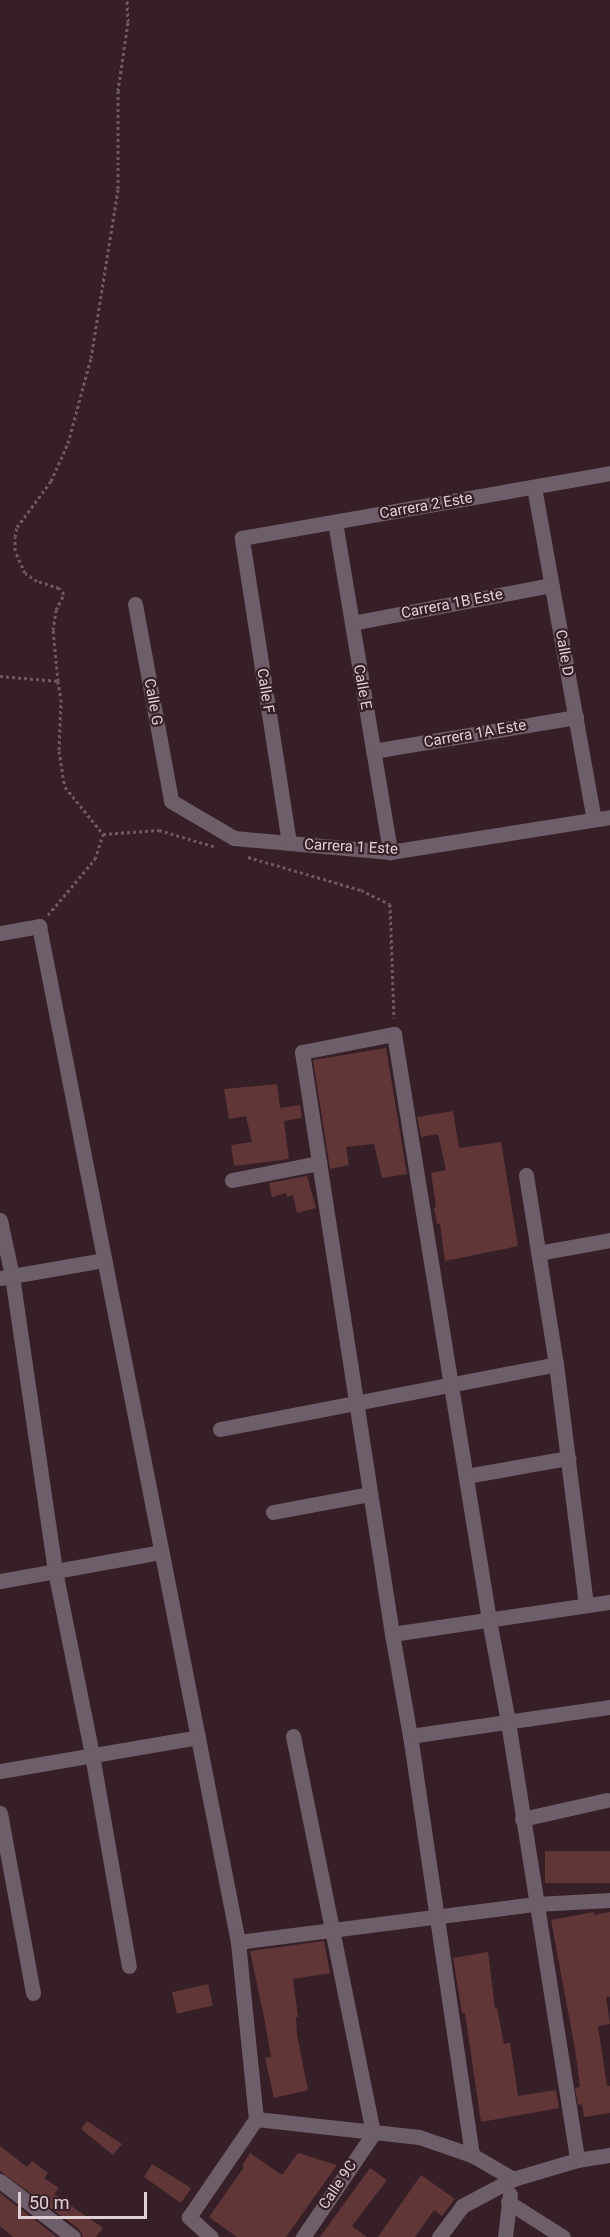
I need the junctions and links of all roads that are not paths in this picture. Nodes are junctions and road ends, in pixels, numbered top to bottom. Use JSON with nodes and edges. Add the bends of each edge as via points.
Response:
{"nodes":[{"id":1,"x":610,"y":473,"type":"edge"},
{"id":2,"x":534,"y":487,"type":"junction"},
{"id":3,"x":334,"y":522,"type":"junction"},
{"id":4,"x":242,"y":538,"type":"joint"},
{"id":5,"x":551,"y":585,"type":"junction"},
{"id":6,"x":135,"y":604,"type":"dead end"},
{"id":7,"x":352,"y":623,"type":"junction"},
{"id":8,"x":576,"y":717,"type":"junction"},
{"id":9,"x":373,"y":751,"type":"junction"},
{"id":10,"x":171,"y":801,"type":"joint"},
{"id":11,"x":610,"y":817,"type":"edge"},
{"id":12,"x":594,"y":819,"type":"junction"},
{"id":13,"x":289,"y":843,"type":"junction"},
{"id":14,"x":390,"y":852,"type":"junction"},
{"id":15,"x":0,"y":933,"type":"edge"},
{"id":16,"x":319,"y":1163,"type":"junction"},
{"id":17,"x":526,"y":1175,"type":"dead end"},
{"id":18,"x":232,"y":1180,"type":"dead end"},
{"id":19,"x":0,"y":1220,"type":"edge"},
{"id":20,"x":610,"y":1240,"type":"edge"},
{"id":21,"x":538,"y":1252,"type":"junction"},
{"id":22,"x":104,"y":1260,"type":"junction"},
{"id":23,"x":6,"y":1277,"type":"edge"},
{"id":24,"x":556,"y":1364,"type":"junction"},
{"id":25,"x":451,"y":1384,"type":"junction"},
{"id":26,"x":356,"y":1401,"type":"junction"},
{"id":27,"x":220,"y":1429,"type":"dead end"},
{"id":28,"x":568,"y":1458,"type":"junction"},
{"id":29,"x":466,"y":1476,"type":"junction"},
{"id":30,"x":370,"y":1494,"type":"junction"},
{"id":31,"x":273,"y":1512,"type":"dead end"},
{"id":32,"x":161,"y":1552,"type":"junction"},
{"id":33,"x":55,"y":1571,"type":"junction"},
{"id":34,"x":0,"y":1581,"type":"edge"},
{"id":35,"x":610,"y":1602,"type":"edge"},
{"id":36,"x":586,"y":1605,"type":"junction"},
{"id":37,"x":489,"y":1620,"type":"junction"},
{"id":38,"x":392,"y":1634,"type":"junction"},
{"id":39,"x":610,"y":1707,"type":"edge"},
{"id":40,"x":508,"y":1722,"type":"junction"},
{"id":41,"x":293,"y":1736,"type":"dead end"},
{"id":42,"x":410,"y":1736,"type":"junction"},
{"id":43,"x":198,"y":1737,"type":"junction"},
{"id":44,"x":92,"y":1755,"type":"junction"},
{"id":45,"x":0,"y":1771,"type":"edge"},
{"id":46,"x":607,"y":1800,"type":"dead end"},
{"id":47,"x":0,"y":1813,"type":"edge"},
{"id":48,"x":522,"y":1819,"type":"junction"},
{"id":49,"x":610,"y":1900,"type":"edge"},
{"id":50,"x":536,"y":1904,"type":"junction"},
{"id":51,"x":435,"y":1917,"type":"junction"},
{"id":52,"x":332,"y":1930,"type":"junction"},
{"id":53,"x":238,"y":1942,"type":"junction"},
{"id":54,"x":129,"y":1966,"type":"dead end"},
{"id":55,"x":33,"y":1993,"type":"dead end"},
{"id":56,"x":256,"y":2119,"type":"junction"},
{"id":57,"x":373,"y":2133,"type":"junction"},
{"id":58,"x":471,"y":2155,"type":"junction"},
{"id":59,"x":610,"y":2155,"type":"edge"},
{"id":60,"x":577,"y":2160,"type":"junction"},
{"id":61,"x":513,"y":2180,"type":"junction"},
{"id":62,"x":0,"y":2181,"type":"edge"},
{"id":63,"x":508,"y":2202,"type":"junction"},
{"id":64,"x":73,"y":2237,"type":"edge"},
{"id":65,"x":211,"y":2237,"type":"edge"},
{"id":66,"x":303,"y":2237,"type":"edge"},
{"id":67,"x":439,"y":2237,"type":"edge"},
{"id":68,"x":505,"y":2237,"type":"edge"},
{"id":69,"x":563,"y":2237,"type":"edge"}],
"edges":[{"from":1,"to":2,"type":"street","name":"Carrera 2 Este"},
{"from":2,"to":3,"type":"street","name":"Carrera 2 Este"},
{"from":2,"to":5,"type":"street","name":"Calle D"},
{"from":3,"to":4,"type":"street","name":"Carrera 2 Este"},
{"from":3,"to":7,"type":"street","name":"Calle E"},
{"from":4,"to":13,"type":"street","name":"Calle F"},
{"from":5,"to":7,"type":"street","name":"Carrera 1B Este"},
{"from":5,"to":8,"type":"street","name":"Calle D"},
{"from":6,"to":10,"type":"street","name":"Calle G"},
{"from":7,"to":9,"type":"street","name":"Calle E"},
{"from":8,"to":9,"type":"street","name":"Carrera 1A Este"},
{"from":8,"to":12,"type":"street","name":"Calle D"},
{"from":9,"to":14,"type":"street","name":"Calle E"},
{"from":10,"to":13,"type":"street","name":"Carrera 1 Este","via":[[234,838]]},
{"from":11,"to":12,"type":"street","name":"Carrera 1 Este"},
{"from":12,"to":14,"type":"street","name":"Carrera 1 Este"},
{"from":13,"to":14,"type":"street","name":"Carrera 1 Este"},
{"from":15,"to":22,"type":"street","via":[[39,926]]},
{"from":16,"to":18,"type":"street"},
{"from":16,"to":25,"type":"street","via":[[302,1052],[394,1034]]},
{"from":16,"to":26,"type":"street"},
{"from":17,"to":21,"type":"street"},
{"from":19,"to":23,"type":"street"},
{"from":20,"to":21,"type":"street"},
{"from":21,"to":24,"type":"street"},
{"from":22,"to":23,"type":"street"},
{"from":22,"to":32,"type":"street"},
{"from":23,"to":33,"type":"street"},
{"from":24,"to":25,"type":"street"},
{"from":24,"to":28,"type":"street"},
{"from":25,"to":26,"type":"street"},
{"from":25,"to":29,"type":"street"},
{"from":26,"to":27,"type":"street"},
{"from":26,"to":30,"type":"street"},
{"from":28,"to":29,"type":"street"},
{"from":28,"to":36,"type":"street"},
{"from":29,"to":37,"type":"street"},
{"from":30,"to":31,"type":"street"},
{"from":30,"to":38,"type":"street"},
{"from":32,"to":33,"type":"street"},
{"from":32,"to":43,"type":"street"},
{"from":33,"to":34,"type":"street"},
{"from":33,"to":44,"type":"street"},
{"from":35,"to":36,"type":"street"},
{"from":36,"to":37,"type":"street"},
{"from":37,"to":38,"type":"street"},
{"from":37,"to":40,"type":"street"},
{"from":38,"to":42,"type":"street"},
{"from":39,"to":40,"type":"street"},
{"from":40,"to":42,"type":"street"},
{"from":40,"to":48,"type":"street"},
{"from":41,"to":52,"type":"street"},
{"from":42,"to":51,"type":"street"},
{"from":43,"to":44,"type":"street"},
{"from":43,"to":53,"type":"street"},
{"from":44,"to":45,"type":"street"},
{"from":44,"to":54,"type":"street"},
{"from":46,"to":48,"type":"street"},
{"from":47,"to":55,"type":"street"},
{"from":48,"to":50,"type":"street"},
{"from":49,"to":50,"type":"street"},
{"from":50,"to":51,"type":"street"},
{"from":50,"to":60,"type":"street"},
{"from":51,"to":52,"type":"street"},
{"from":51,"to":58,"type":"street"},
{"from":52,"to":53,"type":"street"},
{"from":52,"to":57,"type":"street"},
{"from":53,"to":56,"type":"street"},
{"from":56,"to":57,"type":"street"},
{"from":56,"to":65,"type":"street","via":[[189,2217]]},
{"from":57,"to":58,"type":"street","via":[[419,2137]]},
{"from":57,"to":66,"type":"street","name":"Calle 9C"},
{"from":58,"to":61,"type":"street"},
{"from":59,"to":60,"type":"street"},
{"from":60,"to":61,"type":"street"},
{"from":61,"to":63,"type":"street"},
{"from":61,"to":67,"type":"street","via":[[462,2206]]},
{"from":62,"to":64,"type":"street"},
{"from":63,"to":68,"type":"street"},
{"from":63,"to":69,"type":"street"}]}
